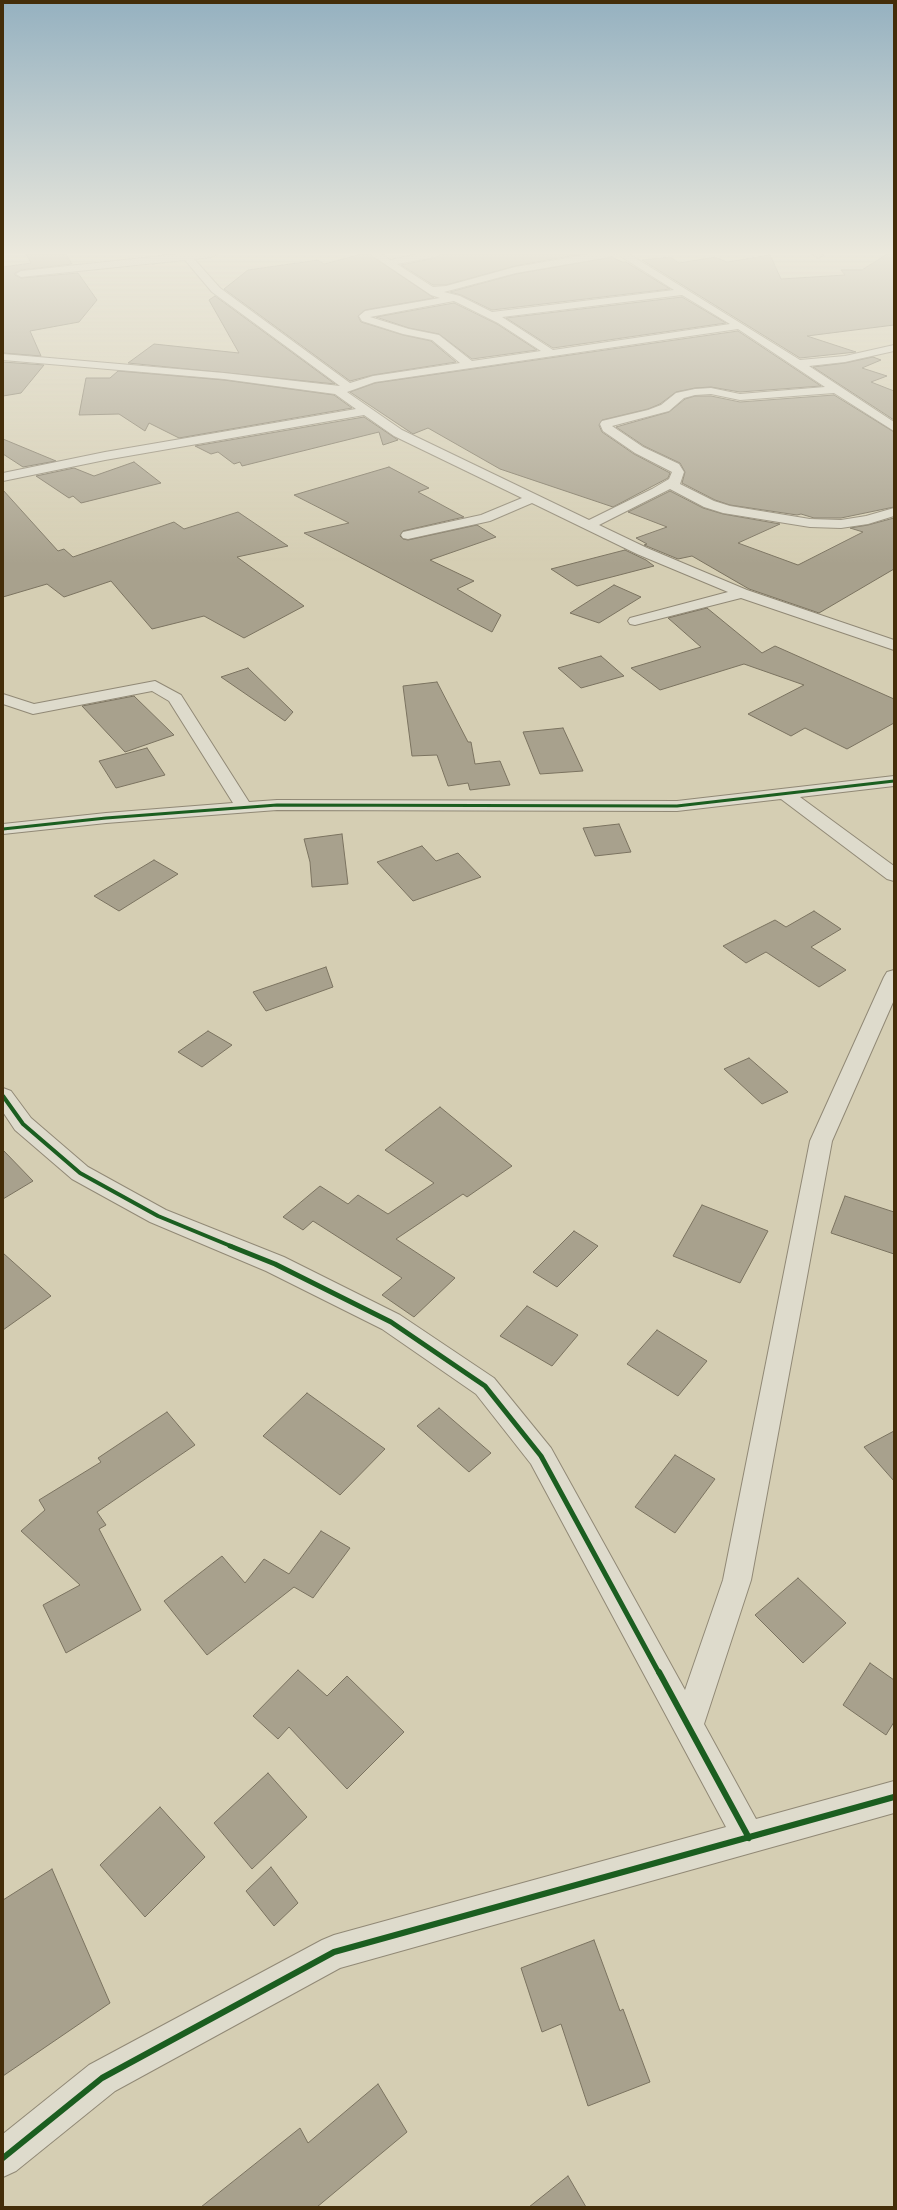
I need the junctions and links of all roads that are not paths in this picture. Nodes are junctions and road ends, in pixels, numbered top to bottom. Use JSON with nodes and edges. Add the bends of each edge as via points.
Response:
{"nodes":[{"id":1,"x":4,"y":357,"type":"edge"},
{"id":2,"x":303,"y":357,"type":"edge"},
{"id":3,"x":460,"y":357,"type":"edge"},
{"id":4,"x":517,"y":357,"type":"edge"},
{"id":5,"x":788,"y":357,"type":"edge"},
{"id":6,"x":853,"y":357,"type":"edge"},
{"id":7,"x":798,"y":364,"type":"junction"},
{"id":8,"x":469,"y":365,"type":"junction"},
{"id":9,"x":344,"y":389,"type":"junction"},
{"id":10,"x":837,"y":389,"type":"junction"},
{"id":11,"x":367,"y":411,"type":"junction"},
{"id":12,"x":894,"y":427,"type":"edge"},
{"id":13,"x":3,"y":477,"type":"edge"},
{"id":14,"x":670,"y":484,"type":"junction"},
{"id":15,"x":532,"y":498,"type":"junction"},
{"id":16,"x":894,"y":512,"type":"edge"},
{"id":17,"x":589,"y":525,"type":"junction"},
{"id":18,"x":408,"y":535,"type":"dead end"},
{"id":19,"x":742,"y":593,"type":"junction"},
{"id":20,"x":635,"y":621,"type":"dead end"},
{"id":21,"x":894,"y":645,"type":"edge"},
{"id":22,"x":3,"y":699,"type":"edge"},
{"id":23,"x":894,"y":781,"type":"edge"},
{"id":24,"x":785,"y":794,"type":"junction"},
{"id":25,"x":244,"y":807,"type":"junction"},
{"id":26,"x":3,"y":829,"type":"edge"},
{"id":27,"x":894,"y":875,"type":"edge"},
{"id":28,"x":894,"y":977,"type":"edge"},
{"id":29,"x":3,"y":1096,"type":"edge"},
{"id":30,"x":688,"y":1726,"type":"junction"},
{"id":31,"x":894,"y":1797,"type":"edge"},
{"id":32,"x":749,"y":1838,"type":"junction"},
{"id":33,"x":3,"y":2158,"type":"edge"}],
"edges":[{"from":1,"to":9,"type":"street"},
{"from":2,"to":9,"type":"street"},
{"from":3,"to":8,"type":"street"},
{"from":4,"to":8,"type":"street"},
{"from":5,"to":7,"type":"street"},
{"from":6,"to":7,"type":"street"},
{"from":7,"to":10,"type":"street"},
{"from":8,"to":9,"type":"street","via":[[373,379]]},
{"from":9,"to":11,"type":"street"},
{"from":10,"to":12,"type":"street"},
{"from":10,"to":14,"type":"street","via":[[740,397],[711,391],[694,392],[680,395],[665,408],[606,424],[607,428],[639,450],[675,467],[678,472],[675,481]]},
{"from":11,"to":13,"type":"street","via":[[105,456]]},
{"from":11,"to":15,"type":"street","via":[[398,433]]},
{"from":14,"to":16,"type":"street","via":[[709,504],[728,510],[787,520],[824,524],[853,523]]},
{"from":14,"to":17,"type":"street"},
{"from":15,"to":17,"type":"street"},
{"from":15,"to":18,"type":"street","via":[[485,518]]},
{"from":17,"to":19,"type":"street","via":[[642,551]]},
{"from":19,"to":20,"type":"street"},
{"from":19,"to":21,"type":"street"},
{"from":22,"to":25,"type":"street","via":[[33,709],[155,686],[175,698]]},
{"from":23,"to":24,"type":"street"},
{"from":24,"to":25,"type":"street","via":[[677,806]]},
{"from":24,"to":27,"type":"street"},
{"from":25,"to":26,"type":"street"},
{"from":28,"to":30,"type":"street","via":[[821,1141],[737,1580]]},
{"from":29,"to":30,"type":"street","via":[[23,1124],[80,1173],[158,1216],[275,1264],[392,1322],[485,1386],[541,1456]]},
{"from":30,"to":32,"type":"street"},
{"from":31,"to":32,"type":"street"},
{"from":32,"to":33,"type":"street","via":[[334,1952],[102,2078]]}]}
